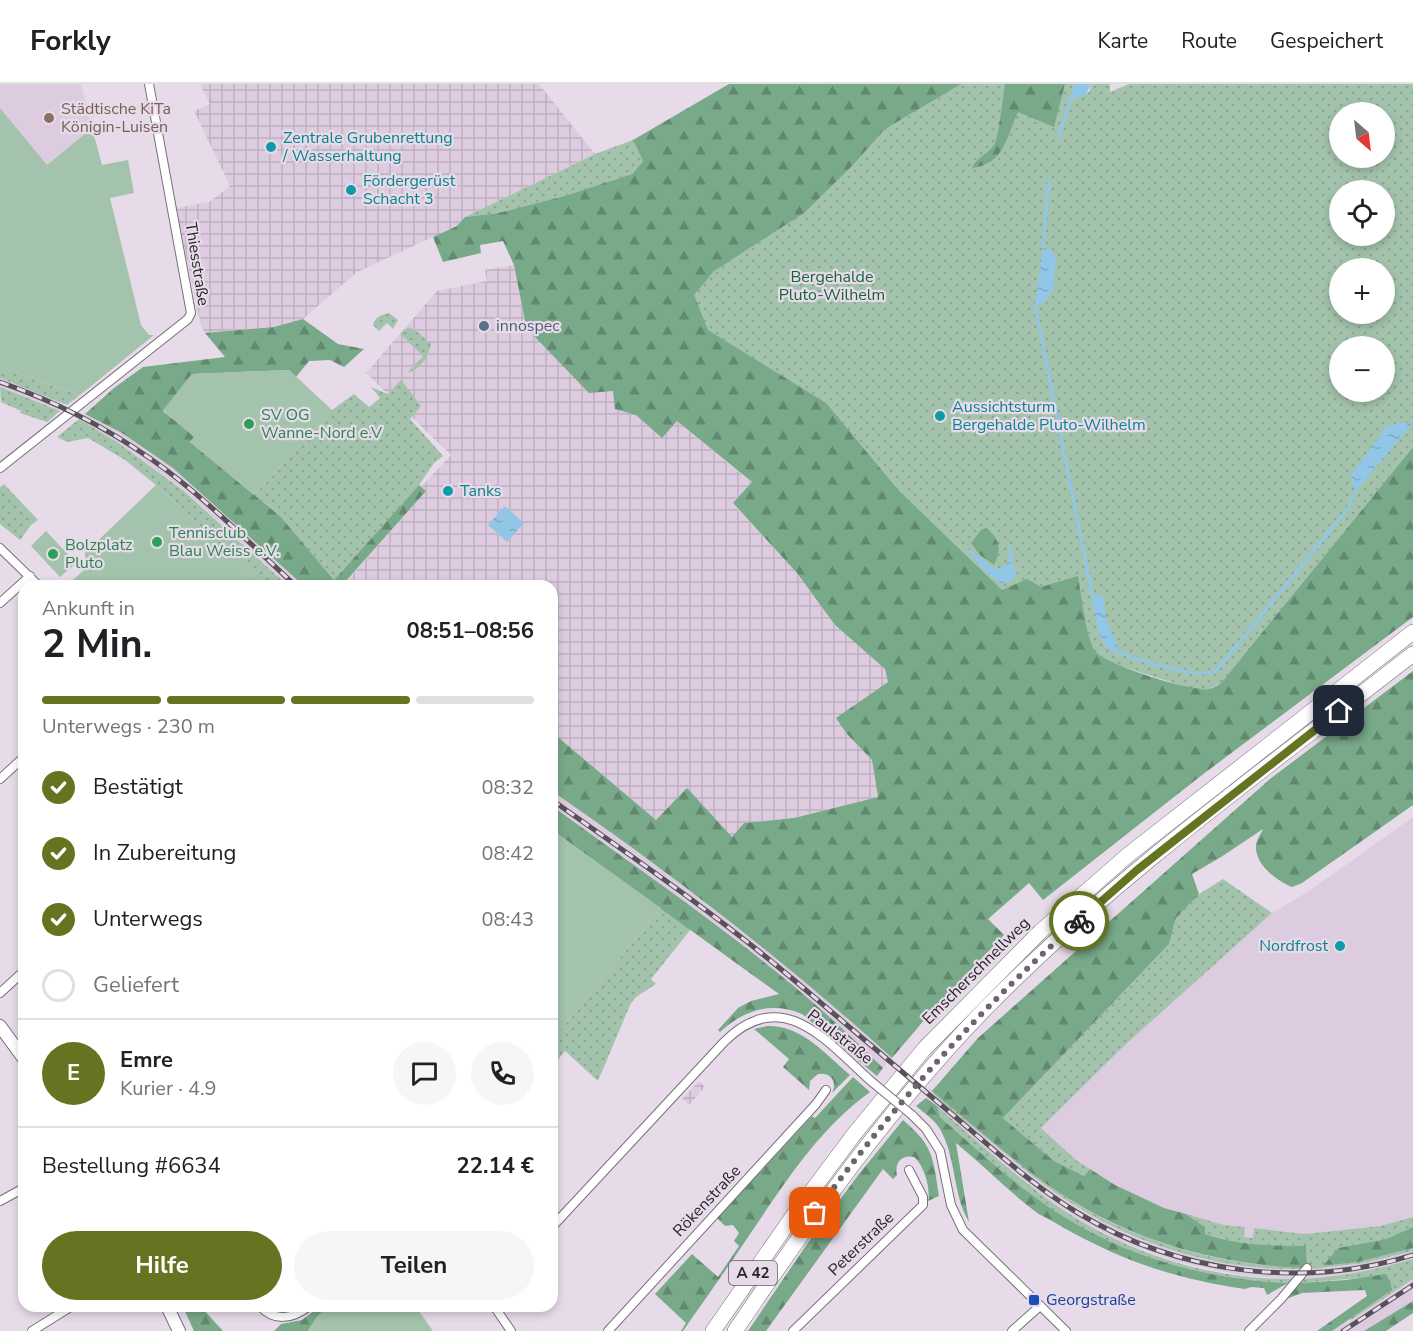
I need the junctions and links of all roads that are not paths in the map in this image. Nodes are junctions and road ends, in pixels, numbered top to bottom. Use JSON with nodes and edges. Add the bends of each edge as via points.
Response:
{"nodes":[{"id":1,"x":149,"y":84,"type":"edge"},
{"id":2,"x":0,"y":468,"type":"edge"},
{"id":3,"x":0,"y":548,"type":"edge"},
{"id":4,"x":30,"y":576,"type":"junction"},
{"id":5,"x":26,"y":580,"type":"edge"},
{"id":6,"x":34,"y":580,"type":"edge"},
{"id":7,"x":18,"y":587,"type":"edge"},
{"id":8,"x":0,"y":603,"type":"edge"},
{"id":9,"x":1413,"y":632,"type":"edge"},
{"id":10,"x":1413,"y":654,"type":"edge"},
{"id":11,"x":18,"y":762,"type":"edge"},
{"id":12,"x":0,"y":778,"type":"edge"},
{"id":13,"x":18,"y":976,"type":"edge"},
{"id":14,"x":0,"y":993,"type":"edge"},
{"id":15,"x":0,"y":1026,"type":"edge"},
{"id":16,"x":18,"y":1051,"type":"edge"},
{"id":17,"x":826,"y":1090,"type":"dead end"},
{"id":18,"x":909,"y":1170,"type":"dead end"},
{"id":19,"x":18,"y":1191,"type":"edge"},
{"id":20,"x":0,"y":1201,"type":"edge"},
{"id":21,"x":558,"y":1221,"type":"edge"},
{"id":22,"x":1307,"y":1268,"type":"dead end"},
{"id":23,"x":1040,"y":1306,"type":"junction"},
{"id":24,"x":62,"y":1312,"type":"edge"},
{"id":25,"x":170,"y":1312,"type":"edge"},
{"id":26,"x":264,"y":1312,"type":"edge"},
{"id":27,"x":301,"y":1312,"type":"edge"},
{"id":28,"x":498,"y":1312,"type":"edge"},
{"id":29,"x":32,"y":1331,"type":"edge"},
{"id":30,"x":179,"y":1331,"type":"edge"},
{"id":31,"x":511,"y":1331,"type":"edge"},
{"id":32,"x":608,"y":1331,"type":"edge"},
{"id":33,"x":713,"y":1331,"type":"edge"},
{"id":34,"x":735,"y":1331,"type":"edge"},
{"id":35,"x":793,"y":1331,"type":"edge"},
{"id":36,"x":1012,"y":1331,"type":"edge"},
{"id":37,"x":1066,"y":1331,"type":"edge"},
{"id":38,"x":1249,"y":1331,"type":"edge"}],
"edges":[{"from":1,"to":2,"type":"street","name":"Thiesstraße","via":[[191,313],[131,366]]},
{"from":3,"to":4,"type":"street"},
{"from":4,"to":5,"type":"street"},
{"from":4,"to":6,"type":"street"},
{"from":7,"to":8,"type":"street"},
{"from":9,"to":33,"type":"highway","name":"Emscherschnellweg","number":"A 42","via":[[1128,855],[1040,933],[925,1048],[855,1133]]},
{"from":10,"to":34,"type":"highway","name":"Emscherschnellweg","number":"A 42","via":[[1137,870],[990,1004],[852,1163]]},
{"from":11,"to":12,"type":"street"},
{"from":13,"to":14,"type":"street"},
{"from":15,"to":16,"type":"main road"},
{"from":17,"to":32,"type":"street","name":"Rökenstraße"},
{"from":18,"to":35,"type":"street","name":"Peterstraße","via":[[923,1205]]},
{"from":19,"to":20,"type":"street"},
{"from":21,"to":23,"type":"street","name":"Paulstraße","bridge":true,"via":[[741,1027],[753,1021],[789,1018],[813,1030],[926,1129],[940,1151],[951,1205],[963,1230]]},
{"from":22,"to":38,"type":"street"},
{"from":23,"to":36,"type":"street"},
{"from":23,"to":37,"type":"street","name":"Paulstraße"},
{"from":24,"to":29,"type":"street"},
{"from":25,"to":30,"type":"main road"},
{"from":26,"to":27,"type":"street","via":[[282,1318]]},
{"from":28,"to":31,"type":"street"}]}
